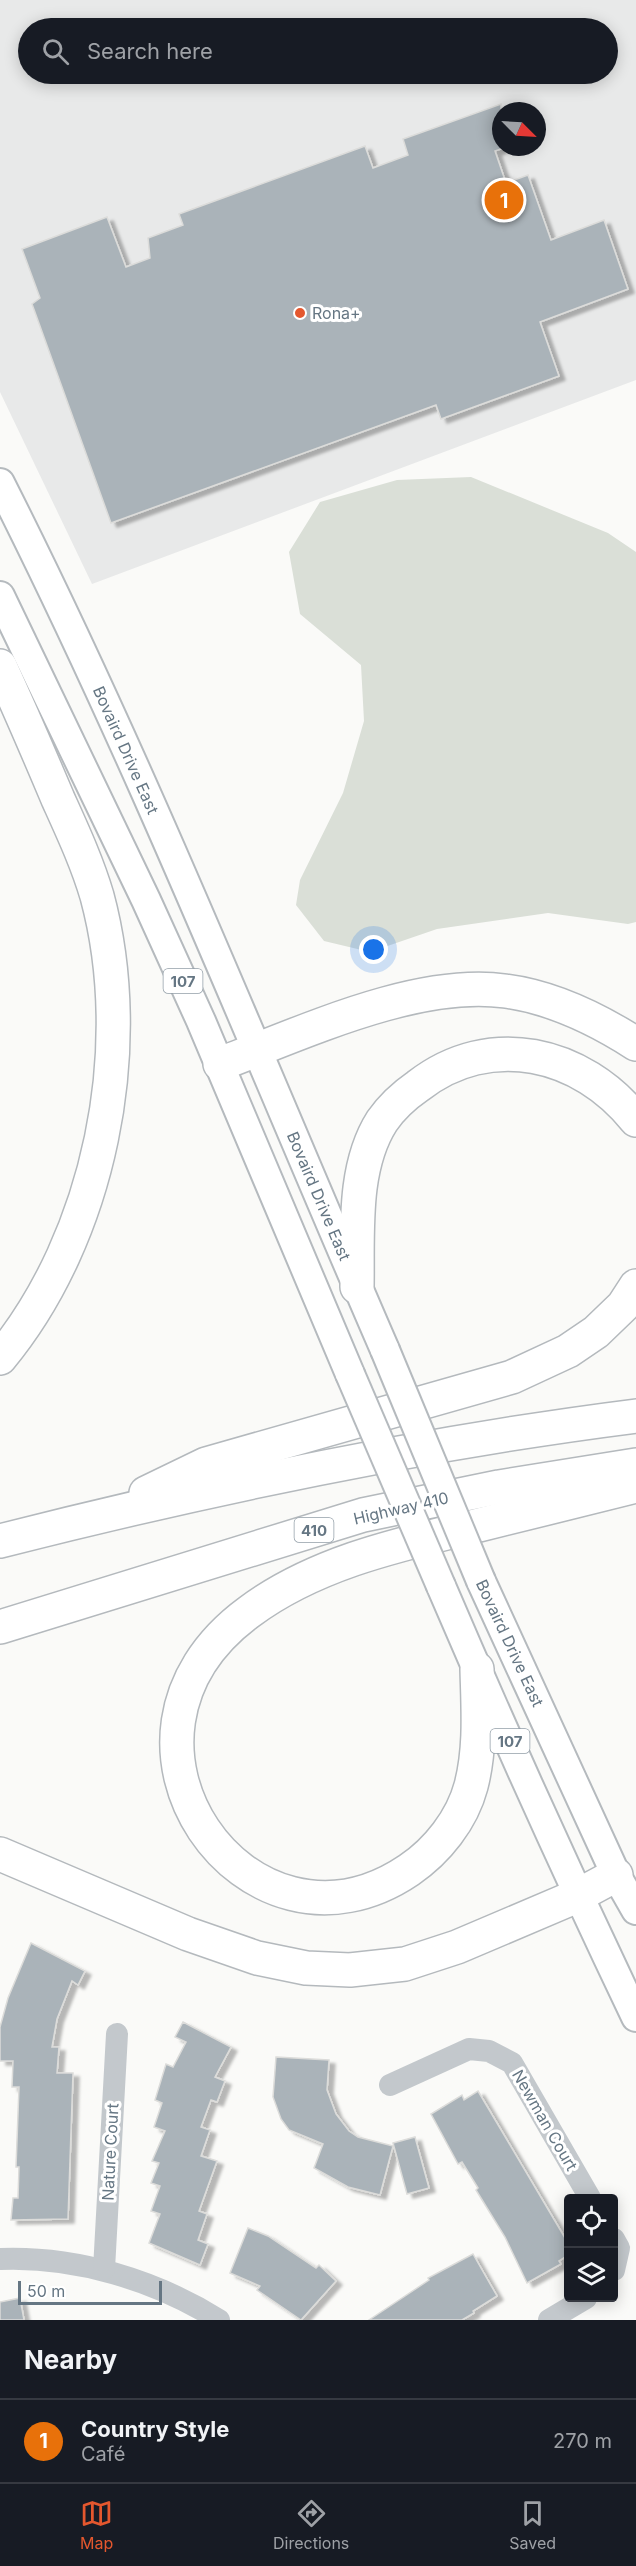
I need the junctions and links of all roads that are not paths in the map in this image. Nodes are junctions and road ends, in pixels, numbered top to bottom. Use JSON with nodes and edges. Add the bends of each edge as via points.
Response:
{"nodes":[{"id":1,"x":0,"y":483,"type":"edge"},
{"id":2,"x":0,"y":596,"type":"edge"},
{"id":3,"x":0,"y":666,"type":"edge"},
{"id":4,"x":636,"y":1044,"type":"edge"},
{"id":5,"x":257,"y":1050,"type":"junction"},
{"id":6,"x":219,"y":1064,"type":"junction"},
{"id":7,"x":636,"y":1120,"type":"edge"},
{"id":8,"x":636,"y":1286,"type":"edge"},
{"id":9,"x":357,"y":1287,"type":"junction"},
{"id":10,"x":0,"y":1358,"type":"edge"},
{"id":11,"x":636,"y":1416,"type":"edge"},
{"id":12,"x":636,"y":1465,"type":"edge"},
{"id":13,"x":636,"y":1486,"type":"edge"},
{"id":14,"x":93,"y":1518,"type":"junction"},
{"id":15,"x":0,"y":1541,"type":"edge"},
{"id":16,"x":0,"y":1627,"type":"edge"},
{"id":17,"x":477,"y":1669,"type":"junction"},
{"id":18,"x":0,"y":1854,"type":"edge"},
{"id":19,"x":616,"y":1875,"type":"junction"},
{"id":20,"x":577,"y":1896,"type":"junction"},
{"id":21,"x":636,"y":1910,"type":"edge"},
{"id":22,"x":636,"y":2017,"type":"edge"},
{"id":23,"x":117,"y":2034,"type":"dead end"},
{"id":24,"x":390,"y":2085,"type":"dead end"},
{"id":25,"x":587,"y":2194,"type":"edge"},
{"id":26,"x":0,"y":2259,"type":"edge"},
{"id":27,"x":104,"y":2270,"type":"junction"},
{"id":28,"x":579,"y":2302,"type":"edge"},
{"id":29,"x":219,"y":2320,"type":"edge"},
{"id":30,"x":549,"y":2320,"type":"edge"}],
"edges":[{"from":1,"to":5,"type":"main road","name":"Bovaird Drive East","number":"107","via":[[162,829]]},
{"from":2,"to":6,"type":"main road","number":"107","via":[[146,900]]},
{"from":3,"to":10,"type":"highway","via":[[96,894],[106,936],[113,1012],[105,1120],[82,1213],[45,1295]]},
{"from":4,"to":5,"type":"highway","via":[[567,1007],[504,991],[462,990],[410,997]]},
{"from":5,"to":6,"type":"highway"},
{"from":5,"to":9,"type":"main road","name":"Bovaird Drive East","number":"107"},
{"from":6,"to":17,"type":"main road","number":"107","bridge":true},
{"from":7,"to":9,"type":"highway","via":[[600,1083],[570,1066],[542,1057],[494,1055],[434,1073],[382,1121],[367,1156],[358,1204]]},
{"from":8,"to":14,"type":"highway","via":[[623,1306],[596,1332],[568,1351],[512,1377],[206,1464]]},
{"from":9,"to":19,"type":"main road","name":"Bovaird Drive East","number":"107","bridge":true,"via":[[481,1581]]},
{"from":11,"to":14,"type":"highway","via":[[374,1457]]},
{"from":12,"to":16,"type":"highway","name":"Highway 410","number":"410","via":[[499,1487],[363,1515]]},
{"from":13,"to":17,"type":"highway","via":[[375,1550],[305,1579],[248,1612],[207,1654],[185,1696],[176,1737],[177,1768],[187,1803],[220,1850],[248,1874],[270,1885],[309,1897],[380,1887],[424,1859],[464,1806],[476,1764]]},
{"from":14,"to":15,"type":"highway"},
{"from":17,"to":20,"type":"main road","number":"107"},
{"from":18,"to":20,"type":"highway","via":[[188,1934],[257,1958],[306,1968],[351,1970],[405,1964],[457,1947]]},
{"from":19,"to":20,"type":"highway"},
{"from":19,"to":21,"type":"main road","name":"Bovaird Drive East"},
{"from":20,"to":22,"type":"main road"},
{"from":23,"to":27,"type":"street","name":"Nature Court"},
{"from":24,"to":25,"type":"street","name":"Newman Court","via":[[469,2049],[489,2051],[512,2062]]},
{"from":26,"to":27,"type":"street","via":[[27,2258]]},
{"from":27,"to":29,"type":"street","via":[[166,2292]]},
{"from":28,"to":30,"type":"street"}]}
